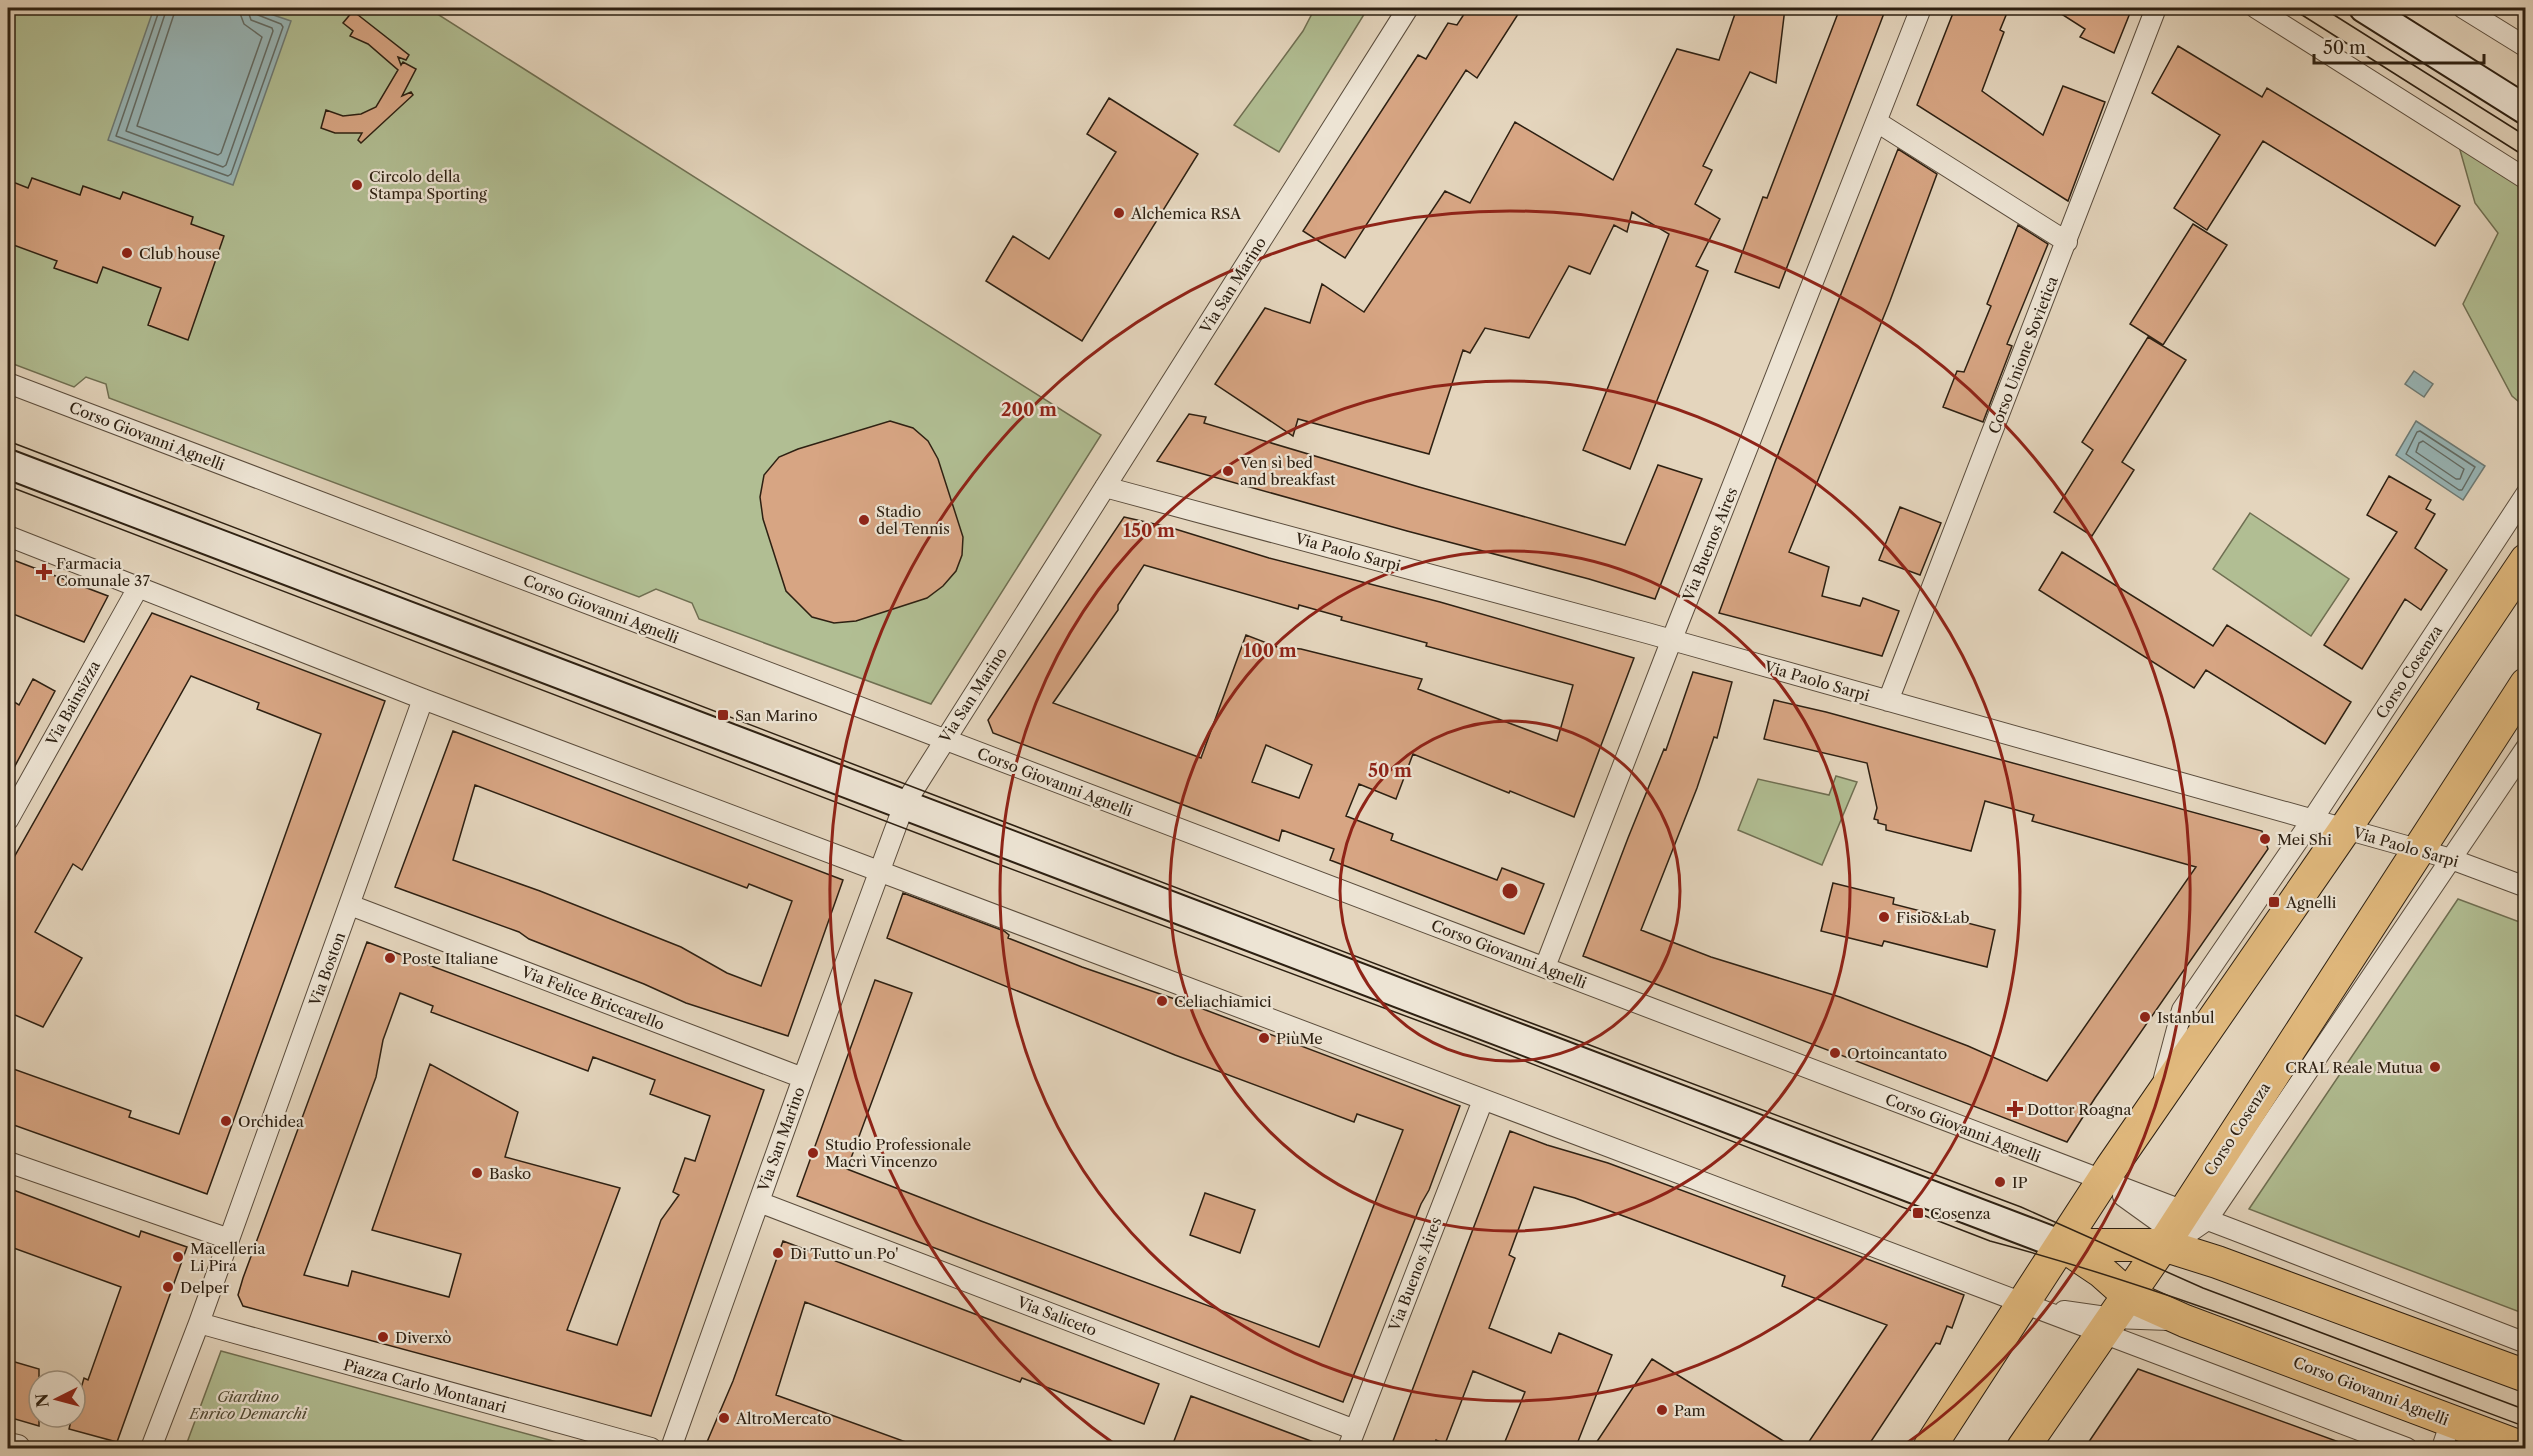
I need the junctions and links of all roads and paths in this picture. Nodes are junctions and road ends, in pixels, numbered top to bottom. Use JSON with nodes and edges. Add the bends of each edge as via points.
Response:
{"nodes":[{"id":1,"x":1408,"y":8,"type":"edge"},
{"id":2,"x":1921,"y":8,"type":"edge"},
{"id":3,"x":2156,"y":8,"type":"edge"},
{"id":4,"x":2256,"y":8,"type":"edge"},
{"id":5,"x":2364,"y":8,"type":"edge"},
{"id":6,"x":2463,"y":8,"type":"edge"},
{"id":7,"x":2526,"y":47,"type":"edge"},
{"id":8,"x":2526,"y":110,"type":"edge"},
{"id":9,"x":1877,"y":122,"type":"junction"},
{"id":10,"x":2526,"y":179,"type":"edge"},
{"id":11,"x":2067,"y":242,"type":"junction"},
{"id":12,"x":8,"y":383,"type":"edge"},
{"id":13,"x":8,"y":464,"type":"edge"},
{"id":14,"x":1105,"y":487,"type":"junction"},
{"id":15,"x":2526,"y":494,"type":"edge"},
{"id":16,"x":8,"y":536,"type":"edge"},
{"id":17,"x":2526,"y":560,"type":"edge"},
{"id":18,"x":139,"y":586,"type":"junction"},
{"id":19,"x":1672,"y":639,"type":"junction"},
{"id":20,"x":2526,"y":684,"type":"edge"},
{"id":21,"x":423,"y":699,"type":"junction"},
{"id":22,"x":1888,"y":701,"type":"junction"},
{"id":23,"x":944,"y":739,"type":"junction"},
{"id":24,"x":2526,"y":748,"type":"edge"},
{"id":25,"x":904,"y":805,"type":"junction"},
{"id":26,"x":8,"y":820,"type":"edge"},
{"id":27,"x":2312,"y":820,"type":"junction"},
{"id":28,"x":2345,"y":829,"type":"junction"},
{"id":29,"x":2417,"y":849,"type":"junction"},
{"id":30,"x":2451,"y":859,"type":"junction"},
{"id":31,"x":879,"y":870,"type":"junction"},
{"id":32,"x":2526,"y":887,"type":"edge"},
{"id":33,"x":350,"y":905,"type":"junction"},
{"id":34,"x":1545,"y":968,"type":"junction"},
{"id":35,"x":803,"y":1078,"type":"junction"},
{"id":36,"x":1483,"y":1100,"type":"junction"},
{"id":37,"x":2158,"y":1100,"type":"junction"},
{"id":38,"x":8,"y":1162,"type":"edge"},
{"id":39,"x":2103,"y":1180,"type":"junction"},
{"id":40,"x":759,"y":1202,"type":"junction"},
{"id":41,"x":2181,"y":1229,"type":"junction"},
{"id":42,"x":229,"y":1239,"type":"junction"},
{"id":43,"x":2062,"y":1245,"type":"junction"},
{"id":44,"x":2023,"y":1305,"type":"junction"},
{"id":45,"x":2115,"y":1316,"type":"junction"},
{"id":46,"x":199,"y":1323,"type":"junction"},
{"id":47,"x":2492,"y":1330,"type":"junction"},
{"id":48,"x":2526,"y":1342,"type":"edge"},
{"id":49,"x":2480,"y":1359,"type":"junction"},
{"id":50,"x":2526,"y":1376,"type":"edge"},
{"id":51,"x":2446,"y":1435,"type":"edge"},
{"id":52,"x":1351,"y":1439,"type":"edge"},
{"id":53,"x":8,"y":1446,"type":"edge"},
{"id":54,"x":16,"y":1449,"type":"edge"},
{"id":55,"x":151,"y":1449,"type":"edge"},
{"id":56,"x":651,"y":1449,"type":"edge"},
{"id":57,"x":671,"y":1449,"type":"edge"},
{"id":58,"x":1929,"y":1449,"type":"edge"},
{"id":59,"x":2023,"y":1449,"type":"edge"},
{"id":60,"x":2407,"y":1449,"type":"edge"},
{"id":61,"x":2523,"y":1449,"type":"edge"}],
"edges":[{"from":1,"to":14,"type":"street","name":"Via San Marino"},
{"from":2,"to":9,"type":"street","name":"Via Buenos Aires"},
{"from":3,"to":11,"type":"street","name":"Corso Unione Sovietica"},
{"from":4,"to":10,"type":"street"},
{"from":5,"to":8,"type":"main road"},
{"from":6,"to":7,"type":"street"},
{"from":9,"to":11,"type":"street"},
{"from":9,"to":19,"type":"street","name":"Via Buenos Aires"},
{"from":11,"to":22,"type":"street","name":"Corso Unione Sovietica"},
{"from":12,"to":23,"type":"street","name":"Corso Giovanni Agnelli"},
{"from":13,"to":25,"type":"main road","name":"Corso Giovanni Agnelli"},
{"from":14,"to":19,"type":"street","name":"Via Paolo Sarpi"},
{"from":14,"to":23,"type":"street","name":"Via San Marino"},
{"from":15,"to":27,"type":"street","name":"Corso Cosenza"},
{"from":16,"to":18,"type":"street","name":"Corso Giovanni Agnelli"},
{"from":17,"to":28,"type":"main road","name":"Corso Cosenza"},
{"from":18,"to":21,"type":"street","name":"Corso Giovanni Agnelli"},
{"from":18,"to":26,"type":"street","name":"Via Bainsizza"},
{"from":19,"to":22,"type":"street","name":"Via Paolo Sarpi"},
{"from":19,"to":34,"type":"street","name":"Via Buenos Aires"},
{"from":20,"to":29,"type":"main road","name":"Corso Cosenza"},
{"from":21,"to":31,"type":"street","name":"Corso Giovanni Agnelli"},
{"from":21,"to":33,"type":"street","name":"Via Boston"},
{"from":22,"to":27,"type":"street","name":"Via Paolo Sarpi"},
{"from":23,"to":25,"type":"street","name":"Via San Marino"},
{"from":23,"to":34,"type":"street","name":"Corso Giovanni Agnelli"},
{"from":24,"to":30,"type":"street","name":"Corso Cosenza"},
{"from":25,"to":31,"type":"street","name":"Via San Marino"},
{"from":25,"to":43,"type":"main road","name":"Corso Giovanni Agnelli"},
{"from":27,"to":28,"type":"street","name":"Via Paolo Sarpi"},
{"from":27,"to":37,"type":"street","name":"Corso Cosenza","via":[[2182,1010]]},
{"from":28,"to":29,"type":"street","name":"Via Paolo Sarpi"},
{"from":28,"to":37,"type":"main road","name":"Corso Cosenza"},
{"from":29,"to":30,"type":"street","name":"Via Paolo Sarpi"},
{"from":29,"to":41,"type":"main road","name":"Corso Cosenza"},
{"from":30,"to":32,"type":"street","name":"Via Paolo Sarpi"},
{"from":30,"to":41,"type":"street","name":"Corso Cosenza"},
{"from":31,"to":35,"type":"street","name":"Via San Marino"},
{"from":31,"to":36,"type":"street","name":"Corso Giovanni Agnelli"},
{"from":33,"to":35,"type":"street","name":"Via Felice Briccarello"},
{"from":33,"to":42,"type":"street","name":"Via Boston"},
{"from":34,"to":39,"type":"street","name":"Corso Giovanni Agnelli"},
{"from":35,"to":40,"type":"street","name":"Via San Marino"},
{"from":36,"to":44,"type":"street","name":"Corso Giovanni Agnelli"},
{"from":36,"to":52,"type":"street","name":"Via Buenos Aires"},
{"from":37,"to":39,"type":"main road","name":"Corso Cosenza"},
{"from":38,"to":42,"type":"street"},
{"from":39,"to":41,"type":"street","name":"Corso Giovanni Agnelli"},
{"from":39,"to":43,"type":"main road","name":"Corso Cosenza"},
{"from":40,"to":52,"type":"street","name":"Via Saliceto"},
{"from":40,"to":57,"type":"street","name":"Via San Marino"},
{"from":41,"to":43,"type":"main road","name":"Corso Giovanni Agnelli"},
{"from":41,"to":45,"type":"main road","name":"Corso Cosenza"},
{"from":41,"to":47,"type":"street","name":"Corso Giovanni Agnelli"},
{"from":41,"to":49,"type":"main road","name":"Corso Giovanni Agnelli","via":[[2217,1262]]},
{"from":42,"to":46,"type":"street","name":"Via Boston"},
{"from":43,"to":44,"type":"main road","name":"Corso Cosenza"},
{"from":43,"to":45,"type":"main road","name":"Corso Giovanni Agnelli","via":[[2102,1272]]},
{"from":44,"to":45,"type":"street","name":"Corso Giovanni Agnelli"},
{"from":44,"to":58,"type":"main road","name":"Corso Cosenza"},
{"from":45,"to":51,"type":"main road","name":"Corso Giovanni Agnelli","via":[[2185,1321]]},
{"from":45,"to":59,"type":"main road","name":"Corso Cosenza"},
{"from":45,"to":60,"type":"street","name":"Corso Giovanni Agnelli"},
{"from":46,"to":55,"type":"street","name":"Via Boston"},
{"from":46,"to":56,"type":"street","name":"Piazza Carlo Montanari"},
{"from":47,"to":48,"type":"street","name":"Corso Giovanni Agnelli"},
{"from":47,"to":49,"type":"street"},
{"from":49,"to":50,"type":"main road","name":"Corso Giovanni Agnelli"},
{"from":51,"to":61,"type":"main road","name":"Corso Giovanni Agnelli"},
{"from":53,"to":54,"type":"street"}]}
